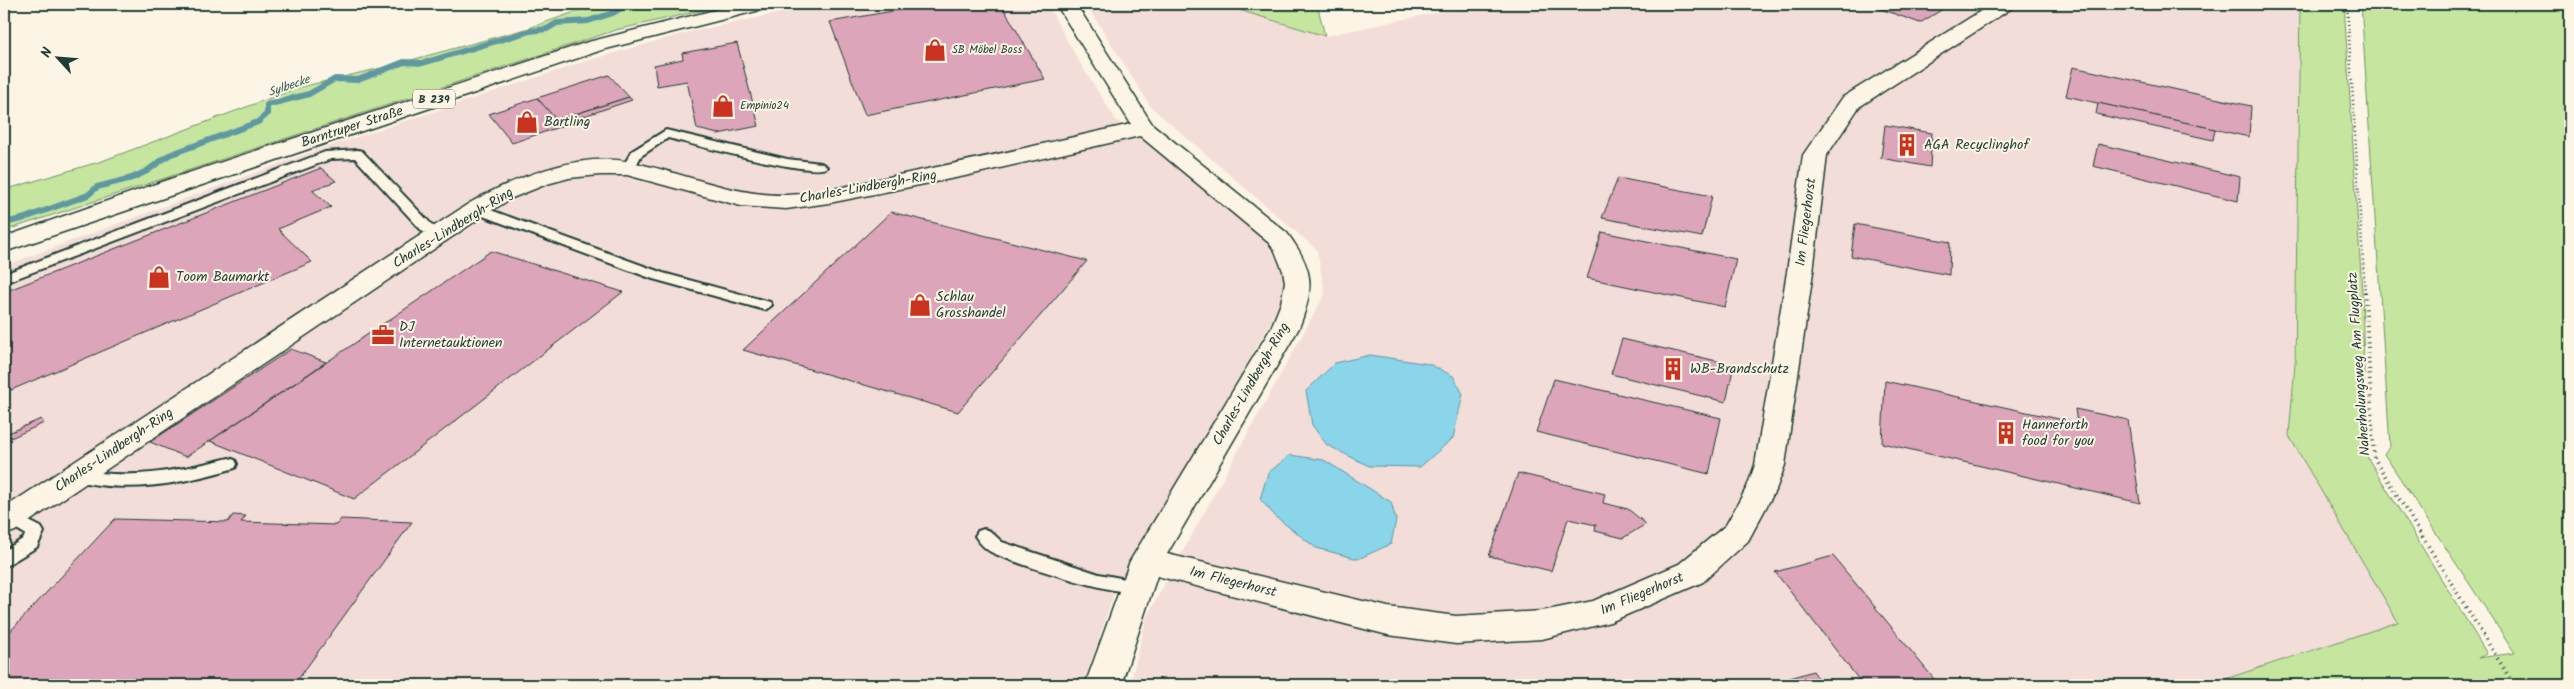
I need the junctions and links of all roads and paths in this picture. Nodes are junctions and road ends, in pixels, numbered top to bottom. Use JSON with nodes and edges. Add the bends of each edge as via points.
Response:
{"nodes":[{"id":1,"x":761,"y":4,"type":"edge"},
{"id":2,"x":1066,"y":4,"type":"edge"},
{"id":3,"x":2005,"y":4,"type":"edge"},
{"id":4,"x":2347,"y":4,"type":"edge"},
{"id":5,"x":1144,"y":128,"type":"junction"},
{"id":6,"x":821,"y":167,"type":"dead end"},
{"id":7,"x":628,"y":168,"type":"junction"},
{"id":8,"x":477,"y":210,"type":"junction"},
{"id":9,"x":441,"y":233,"type":"junction"},
{"id":10,"x":4,"y":245,"type":"edge"},
{"id":11,"x":4,"y":279,"type":"edge"},
{"id":12,"x":765,"y":305,"type":"dead end"},
{"id":13,"x":228,"y":464,"type":"dead end"},
{"id":14,"x":76,"y":474,"type":"junction"},
{"id":15,"x":8,"y":520,"type":"edge"},
{"id":16,"x":984,"y":536,"type":"dead end"},
{"id":17,"x":4,"y":560,"type":"edge"},
{"id":18,"x":1146,"y":561,"type":"junction"},
{"id":19,"x":1136,"y":587,"type":"junction"},
{"id":20,"x":1103,"y":685,"type":"edge"},
{"id":21,"x":2514,"y":685,"type":"edge"}],
"edges":[{"from":1,"to":10,"type":"street","name":"Barntruper Straße","number":"B 239","via":[[595,46]]},
{"from":2,"to":5,"type":"street","name":"Charles-Lindbergh-Ring"},
{"from":3,"to":18,"type":"street","name":"Im Fliegerhorst","via":[[1851,102],[1815,155],[1770,465],[1737,533],[1691,572],[1598,613],[1542,625],[1456,630],[1388,621]]},
{"from":4,"to":21,"type":"path","name":"Naherholungsweg Am Flugplatz","via":[[2374,458]]},
{"from":5,"to":7,"type":"street","name":"Charles-Lindbergh-Ring","via":[[966,169],[786,202],[741,199]]},
{"from":5,"to":18,"type":"street","name":"Charles-Lindbergh-Ring","via":[[1278,238],[1288,250],[1299,278],[1297,300],[1285,328]]},
{"from":6,"to":7,"type":"lane","via":[[786,163],[666,134],[636,154]]},
{"from":7,"to":8,"type":"street","name":"Charles-Lindbergh-Ring","via":[[568,171],[539,178],[504,193]]},
{"from":8,"to":9,"type":"street","name":"Charles-Lindbergh-Ring"},
{"from":8,"to":12,"type":"lane","via":[[658,276]]},
{"from":9,"to":11,"type":"lane","via":[[428,229],[358,154],[329,155]]},
{"from":9,"to":14,"type":"street","name":"Charles-Lindbergh-Ring"},
{"from":13,"to":14,"type":"lane","via":[[155,482],[100,480]]},
{"from":14,"to":15,"type":"street","name":"Charles-Lindbergh-Ring"},
{"from":15,"to":17,"type":"lane","via":[[35,532],[31,542]]},
{"from":16,"to":19,"type":"lane","via":[[996,547],[1099,581]]},
{"from":18,"to":19,"type":"street","name":"Charles-Lindbergh-Ring"},
{"from":19,"to":20,"type":"street","name":"Charles-Lindbergh-Ring"}]}
